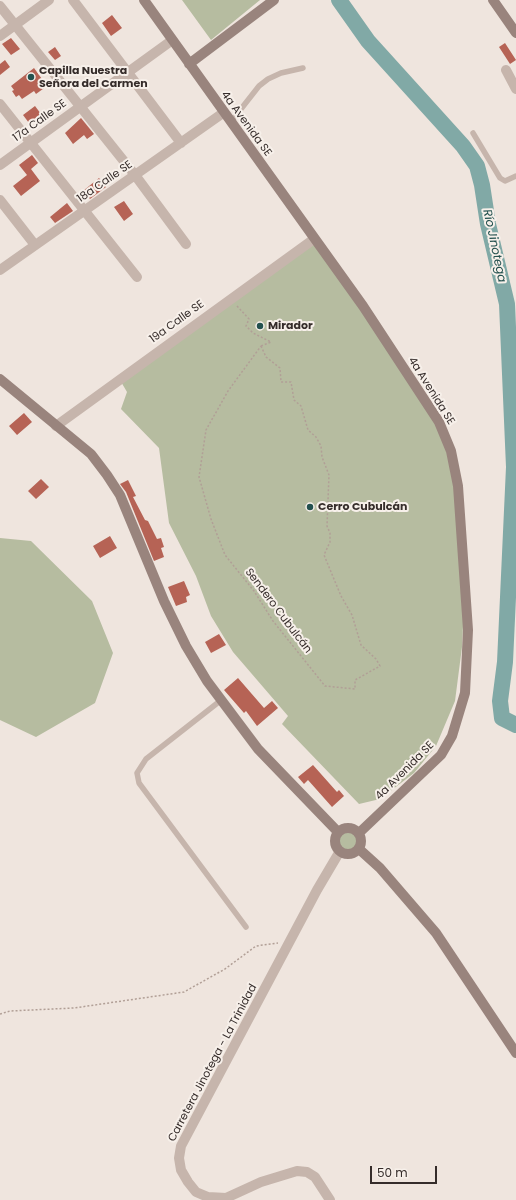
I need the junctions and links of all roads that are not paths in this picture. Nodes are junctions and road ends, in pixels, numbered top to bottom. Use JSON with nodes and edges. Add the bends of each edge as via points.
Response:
{"nodes":[{"id":1,"x":49,"y":0,"type":"edge"},
{"id":2,"x":72,"y":0,"type":"edge"},
{"id":3,"x":144,"y":0,"type":"edge"},
{"id":4,"x":274,"y":0,"type":"edge"},
{"id":5,"x":493,"y":0,"type":"edge"},
{"id":6,"x":0,"y":6,"type":"edge"},
{"id":7,"x":15,"y":25,"type":"junction"},
{"id":8,"x":516,"y":33,"type":"edge"},
{"id":9,"x":0,"y":36,"type":"edge"},
{"id":10,"x":172,"y":41,"type":"junction"},
{"id":11,"x":189,"y":64,"type":"junction"},
{"id":12,"x":303,"y":68,"type":"dead end"},
{"id":13,"x":506,"y":70,"type":"dead end"},
{"id":14,"x":128,"y":72,"type":"junction"},
{"id":15,"x":516,"y":89,"type":"edge"},
{"id":16,"x":0,"y":104,"type":"edge"},
{"id":17,"x":81,"y":107,"type":"junction"},
{"id":18,"x":223,"y":113,"type":"junction"},
{"id":19,"x":230,"y":123,"type":"junction"},
{"id":20,"x":473,"y":133,"type":"dead end"},
{"id":21,"x":30,"y":143,"type":"junction"},
{"id":22,"x":181,"y":143,"type":"junction"},
{"id":23,"x":0,"y":165,"type":"edge"},
{"id":24,"x":135,"y":175,"type":"junction"},
{"id":25,"x":516,"y":176,"type":"edge"},
{"id":26,"x":0,"y":200,"type":"edge"},
{"id":27,"x":84,"y":212,"type":"junction"},
{"id":28,"x":314,"y":239,"type":"junction"},
{"id":29,"x":186,"y":244,"type":"dead end"},
{"id":30,"x":35,"y":245,"type":"junction"},
{"id":31,"x":0,"y":270,"type":"edge"},
{"id":32,"x":137,"y":277,"type":"dead end"},
{"id":33,"x":0,"y":379,"type":"edge"},
{"id":34,"x":56,"y":426,"type":"junction"},
{"id":35,"x":220,"y":701,"type":"junction"},
{"id":36,"x":338,"y":832,"type":"junction"},
{"id":37,"x":359,"y":833,"type":"junction"},
{"id":38,"x":359,"y":849,"type":"junction"},
{"id":39,"x":340,"y":852,"type":"junction"},
{"id":40,"x":246,"y":927,"type":"dead end"},
{"id":41,"x":516,"y":1053,"type":"edge"},
{"id":42,"x":330,"y":1200,"type":"edge"}],
"edges":[{"from":1,"to":7,"type":"street"},
{"from":2,"to":14,"type":"street"},
{"from":3,"to":10,"type":"street","name":"4a Avenida SE"},
{"from":4,"to":11,"type":"street"},
{"from":5,"to":8,"type":"street"},
{"from":6,"to":7,"type":"street"},
{"from":7,"to":9,"type":"street"},
{"from":7,"to":17,"type":"street"},
{"from":10,"to":11,"type":"street","name":"4a Avenida SE"},
{"from":10,"to":14,"type":"street","name":"17a Calle SE"},
{"from":11,"to":18,"type":"street","name":"4a Avenida SE"},
{"from":12,"to":19,"type":"lane","via":[[268,79],[259,86]]},
{"from":13,"to":15,"type":"street"},
{"from":14,"to":17,"type":"street","name":"17a Calle SE"},
{"from":14,"to":22,"type":"street"},
{"from":16,"to":21,"type":"street"},
{"from":17,"to":21,"type":"street","name":"17a Calle SE"},
{"from":17,"to":24,"type":"street"},
{"from":18,"to":19,"type":"street","name":"4a Avenida SE"},
{"from":18,"to":22,"type":"street","name":"18a Calle SE"},
{"from":19,"to":28,"type":"street","name":"4a Avenida SE"},
{"from":20,"to":25,"type":"lane","via":[[500,178],[506,181]]},
{"from":21,"to":23,"type":"street","name":"17a Calle SE"},
{"from":21,"to":27,"type":"street"},
{"from":22,"to":24,"type":"street","name":"18a Calle SE"},
{"from":24,"to":27,"type":"street","name":"18a Calle SE"},
{"from":24,"to":29,"type":"street"},
{"from":26,"to":30,"type":"street"},
{"from":27,"to":30,"type":"street","name":"18a Calle SE"},
{"from":27,"to":32,"type":"street"},
{"from":28,"to":34,"type":"street","name":"19a Calle SE"},
{"from":28,"to":37,"type":"street","name":"4a Avenida SE","via":[[363,306],[439,422],[452,458],[458,486],[461,524],[468,630],[465,693],[452,736],[441,755]]},
{"from":30,"to":31,"type":"street","name":"18a Calle SE"},
{"from":33,"to":34,"type":"street"},
{"from":34,"to":35,"type":"street","via":[[91,454],[120,495],[154,580],[186,646]]},
{"from":35,"to":36,"type":"street","via":[[258,749]]},
{"from":35,"to":40,"type":"lane","via":[[146,759],[137,773],[139,783]]},
{"from":36,"to":37,"type":"street","via":[[349,828]]},
{"from":36,"to":39,"type":"street","via":[[335,840]]},
{"from":37,"to":38,"type":"street","via":[[362,841]]},
{"from":38,"to":39,"type":"street","via":[[350,854]]},
{"from":38,"to":41,"type":"street","via":[[380,868],[436,933]]},
{"from":39,"to":42,"type":"street","name":"Carretera Jinotega - La Trinidad","via":[[317,890],[181,1146],[179,1158],[181,1170],[188,1182],[196,1192],[208,1198],[226,1198],[261,1182],[297,1171],[307,1172],[316,1177]]}]}
